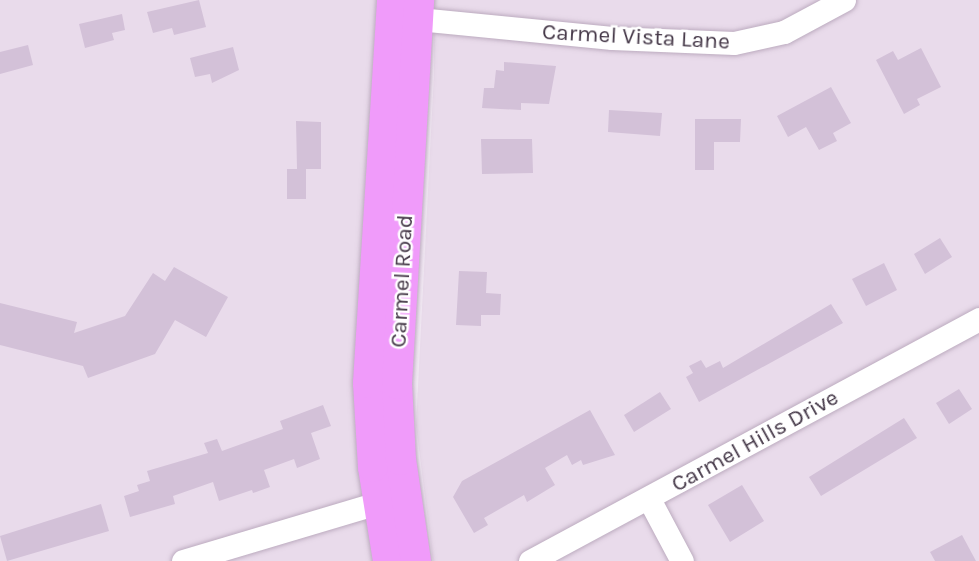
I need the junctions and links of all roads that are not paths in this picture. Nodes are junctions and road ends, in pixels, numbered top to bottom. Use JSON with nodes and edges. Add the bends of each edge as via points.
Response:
{"nodes":[{"id":1,"x":391,"y":0,"type":"edge"},
{"id":2,"x":844,"y":0,"type":"edge"},
{"id":3,"x":419,"y":10,"type":"edge"},
{"id":4,"x":979,"y":319,"type":"edge"},
{"id":5,"x":649,"y":499,"type":"junction"},
{"id":6,"x":378,"y":503,"type":"junction"},
{"id":7,"x":183,"y":561,"type":"edge"},
{"id":8,"x":388,"y":561,"type":"edge"},
{"id":9,"x":416,"y":561,"type":"edge"},
{"id":10,"x":530,"y":561,"type":"edge"},
{"id":11,"x":682,"y":561,"type":"edge"}],
"edges":[{"from":1,"to":6,"type":"main road","name":"Carmel Road","via":[[368,383]]},
{"from":2,"to":3,"type":"street","name":"Carmel Vista Lane","via":[[773,36],[734,43],[612,38]]},
{"from":3,"to":9,"type":"main road","name":"Carmel Road","via":[[397,384],[401,460]]},
{"from":4,"to":5,"type":"street","name":"Carmel Hills Drive"},
{"from":5,"to":10,"type":"street","name":"Carmel Hills Drive"},
{"from":5,"to":11,"type":"street"},
{"from":6,"to":7,"type":"street"},
{"from":6,"to":8,"type":"main road","name":"Carmel Road"}]}
